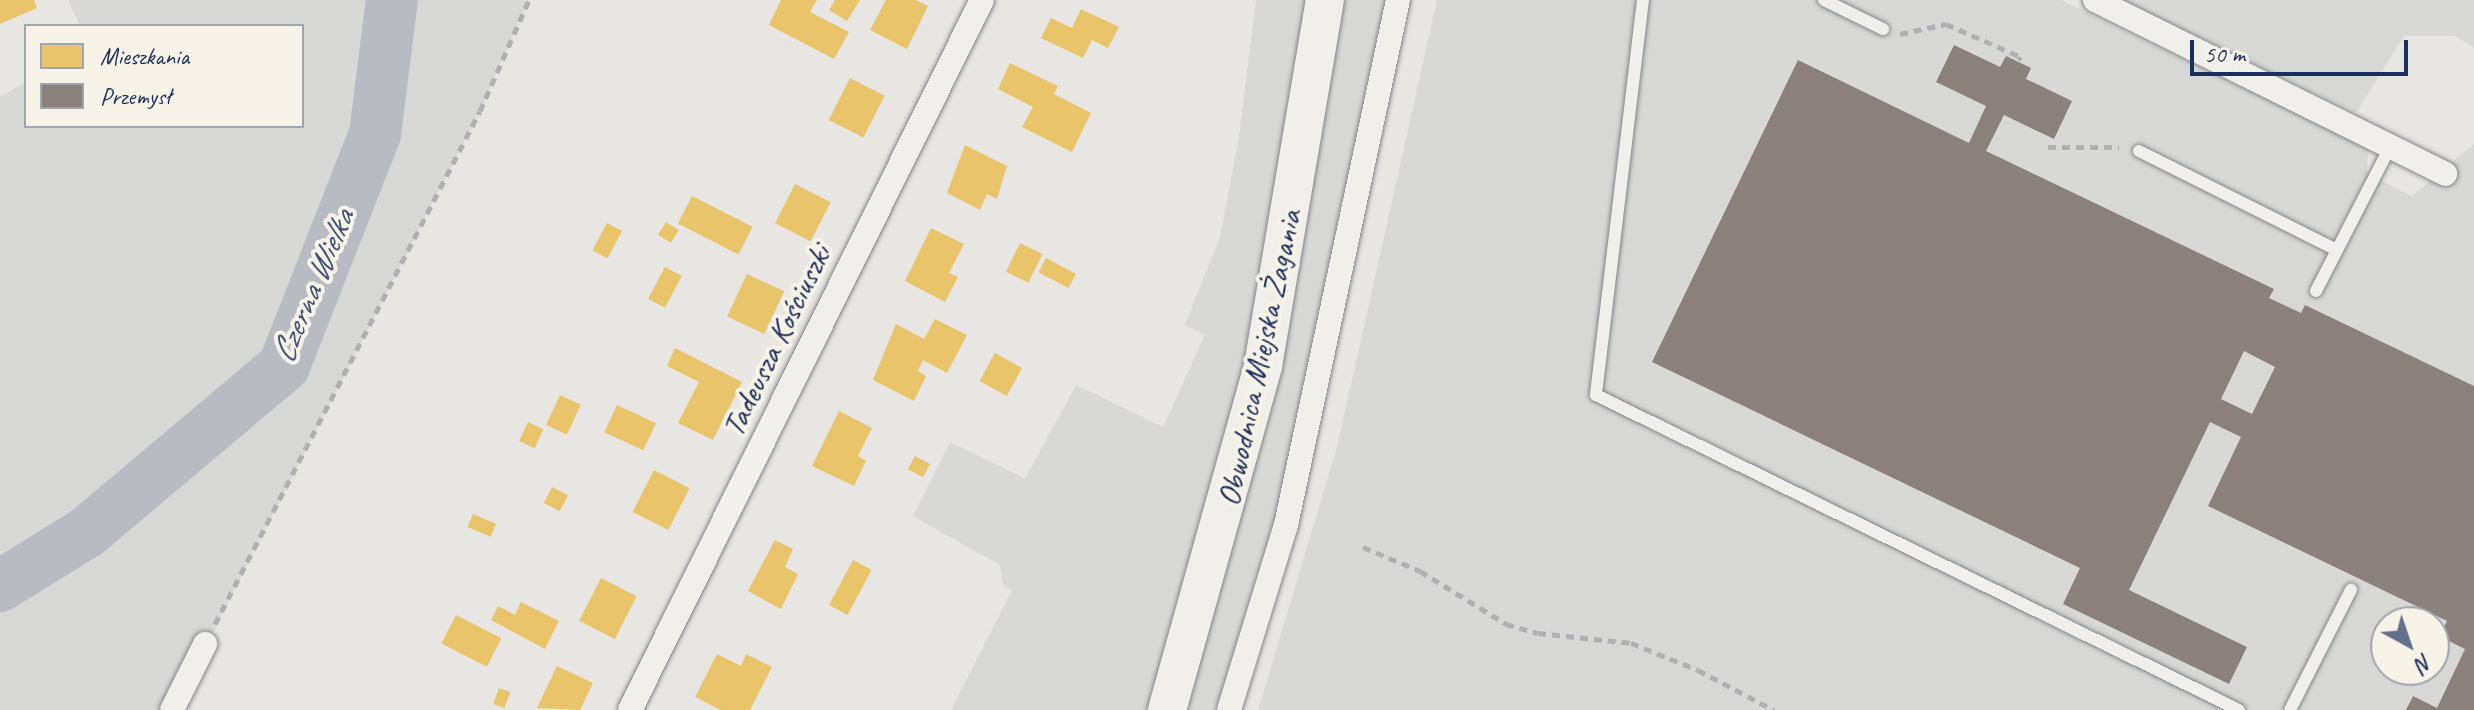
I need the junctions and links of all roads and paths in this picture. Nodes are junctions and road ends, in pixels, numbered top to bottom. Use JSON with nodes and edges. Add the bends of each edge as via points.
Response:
{"nodes":[{"id":1,"x":529,"y":0,"type":"edge"},
{"id":2,"x":982,"y":0,"type":"edge"},
{"id":3,"x":1325,"y":0,"type":"edge"},
{"id":4,"x":1398,"y":0,"type":"edge"},
{"id":5,"x":1643,"y":0,"type":"edge"},
{"id":6,"x":1824,"y":0,"type":"edge"},
{"id":7,"x":2095,"y":0,"type":"edge"},
{"id":8,"x":1883,"y":29,"type":"joint"},
{"id":9,"x":2018,"y":60,"type":"dead end"},
{"id":10,"x":2391,"y":145,"type":"junction"},
{"id":11,"x":2048,"y":147,"type":"dead end"},
{"id":12,"x":2139,"y":151,"type":"joint"},
{"id":13,"x":2445,"y":174,"type":"dead end"},
{"id":14,"x":2337,"y":250,"type":"junction"},
{"id":15,"x":2316,"y":291,"type":"dead end"},
{"id":16,"x":1363,"y":547,"type":"dead end"},
{"id":17,"x":2351,"y":590,"type":"dead end"},
{"id":18,"x":205,"y":644,"type":"joint"},
{"id":19,"x":172,"y":710,"type":"edge"},
{"id":20,"x":630,"y":710,"type":"edge"},
{"id":21,"x":1167,"y":710,"type":"edge"},
{"id":22,"x":1229,"y":710,"type":"edge"},
{"id":23,"x":1774,"y":710,"type":"edge"},
{"id":24,"x":2239,"y":710,"type":"edge"},
{"id":25,"x":2290,"y":710,"type":"edge"}],
"edges":[{"from":1,"to":18,"type":"path","via":[[480,111]]},
{"from":2,"to":20,"type":"street","name":"Tadeusza Kościuszki"},
{"from":3,"to":21,"type":"main road","name":"Obwodnica Miejska Żagania","via":[[1263,366]]},
{"from":4,"to":22,"type":"street","via":[[1286,525]]},
{"from":5,"to":24,"type":"lane","via":[[1596,395]]},
{"from":6,"to":8,"type":"lane"},
{"from":7,"to":10,"type":"street"},
{"from":8,"to":9,"type":"path","via":[[1901,34],[1946,24],[2021,57]]},
{"from":10,"to":13,"type":"street"},
{"from":10,"to":14,"type":"lane"},
{"from":11,"to":12,"type":"path"},
{"from":12,"to":14,"type":"lane"},
{"from":14,"to":15,"type":"lane"},
{"from":16,"to":23,"type":"path","via":[[1420,571],[1506,624],[1538,633],[1631,643]]},
{"from":17,"to":25,"type":"lane"},
{"from":18,"to":19,"type":"street"}]}
